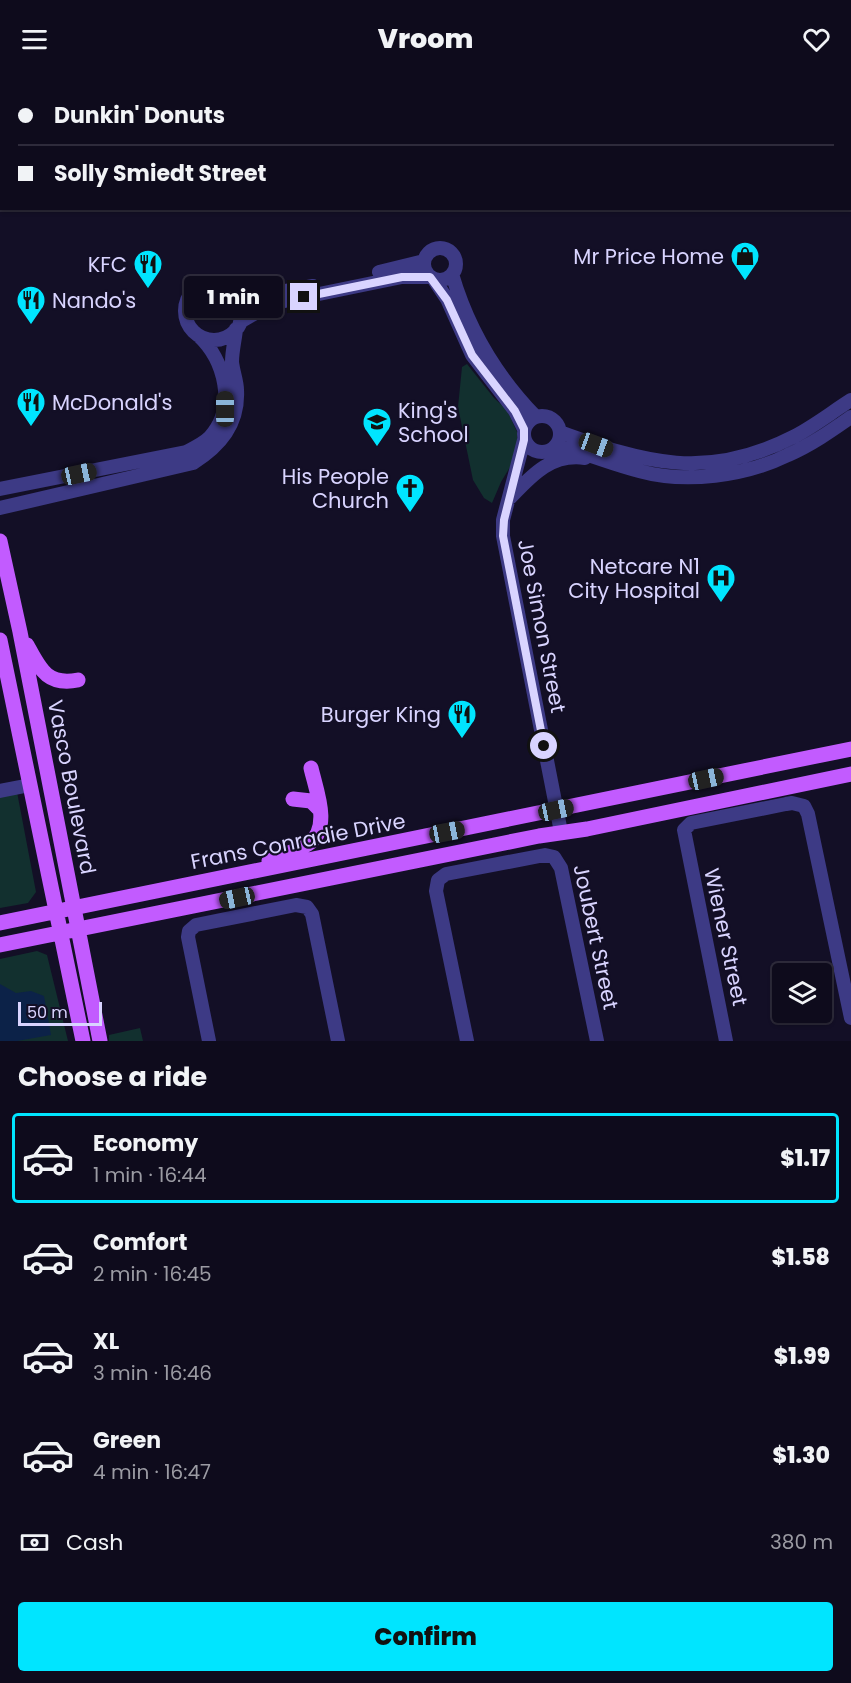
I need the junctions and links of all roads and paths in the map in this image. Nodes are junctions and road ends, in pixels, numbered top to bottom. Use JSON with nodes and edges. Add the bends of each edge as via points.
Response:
{"nodes":[{"id":1,"x":424,"y":261,"type":"junction"},
{"id":2,"x":452,"y":274,"type":"junction"},
{"id":3,"x":431,"y":278,"type":"junction"},
{"id":4,"x":235,"y":291,"type":"junction"},
{"id":5,"x":238,"y":326,"type":"junction"},
{"id":6,"x":198,"y":335,"type":"junction"},
{"id":7,"x":851,"y":400,"type":"edge"},
{"id":8,"x":536,"y":417,"type":"junction"},
{"id":9,"x":851,"y":417,"type":"edge"},
{"id":10,"x":560,"y":432,"type":"junction"},
{"id":11,"x":524,"y":435,"type":"junction"},
{"id":12,"x":549,"y":449,"type":"junction"},
{"id":13,"x":611,"y":463,"type":"junction"},
{"id":14,"x":0,"y":489,"type":"edge"},
{"id":15,"x":509,"y":499,"type":"junction"},
{"id":16,"x":0,"y":508,"type":"edge"},
{"id":17,"x":0,"y":541,"type":"edge"},
{"id":18,"x":20,"y":632,"type":"junction"},
{"id":19,"x":0,"y":640,"type":"edge"},
{"id":20,"x":78,"y":680,"type":"dead end"},
{"id":21,"x":851,"y":749,"type":"edge"},
{"id":22,"x":311,"y":768,"type":"dead end"},
{"id":23,"x":851,"y":774,"type":"edge"},
{"id":24,"x":30,"y":785,"type":"junction"},
{"id":25,"x":0,"y":791,"type":"edge"},
{"id":26,"x":293,"y":799,"type":"dead end"},
{"id":27,"x":320,"y":810,"type":"junction"},
{"id":28,"x":556,"y":810,"type":"junction"},
{"id":29,"x":561,"y":832,"type":"junction"},
{"id":30,"x":235,"y":875,"type":"junction"},
{"id":31,"x":74,"y":908,"type":"junction"},
{"id":32,"x":55,"y":912,"type":"junction"},
{"id":33,"x":0,"y":923,"type":"edge"},
{"id":34,"x":79,"y":929,"type":"junction"},
{"id":35,"x":59,"y":933,"type":"junction"},
{"id":36,"x":0,"y":945,"type":"edge"},
{"id":37,"x":851,"y":1018,"type":"edge"},
{"id":38,"x":83,"y":1041,"type":"edge"},
{"id":39,"x":100,"y":1041,"type":"edge"},
{"id":40,"x":209,"y":1041,"type":"edge"},
{"id":41,"x":338,"y":1041,"type":"edge"},
{"id":42,"x":467,"y":1041,"type":"edge"},
{"id":43,"x":597,"y":1041,"type":"edge"},
{"id":44,"x":726,"y":1041,"type":"edge"}],
"edges":[{"from":1,"to":2,"type":"street","via":[[433,249],[448,250],[456,262]]},
{"from":1,"to":3,"type":"street"},
{"from":1,"to":4,"type":"street","via":[[274,293]]},
{"from":2,"to":3,"type":"street","via":[[443,279]]},
{"from":2,"to":8,"type":"street","via":[[483,350]]},
{"from":3,"to":5,"type":"street","via":[[402,277],[275,303]]},
{"from":3,"to":11,"type":"street","via":[[447,300],[472,355],[515,411]]},
{"from":4,"to":5,"type":"street","via":[[242,306]]},
{"from":4,"to":6,"type":"street","via":[[214,282],[205,283],[190,294],[185,313],[189,326]]},
{"from":5,"to":6,"type":"street","via":[[222,338]]},
{"from":5,"to":16,"type":"street","via":[[232,361],[237,390],[235,412],[222,441],[208,454],[193,463]]},
{"from":6,"to":14,"type":"street","via":[[219,362],[225,400],[219,424],[199,446],[186,452]]},
{"from":7,"to":10,"type":"street","via":[[795,436],[726,462],[654,461],[614,452]]},
{"from":8,"to":10,"type":"street","via":[[551,419]]},
{"from":8,"to":11,"type":"street","via":[[528,422]]},
{"from":9,"to":13,"type":"street","via":[[787,456],[728,473],[678,476]]},
{"from":10,"to":12,"type":"street"},
{"from":11,"to":12,"type":"street","via":[[532,449]]},
{"from":11,"to":15,"type":"street","name":"Joe Simon Street"},
{"from":12,"to":13,"type":"street","via":[[586,453]]},
{"from":12,"to":15,"type":"street","name":"Joe Simon Street","via":[[529,466]]},
{"from":13,"to":15,"type":"street","via":[[562,458],[536,472]]},
{"from":15,"to":28,"type":"street","name":"Joe Simon Street","via":[[504,520],[506,553]]},
{"from":17,"to":18,"type":"main road","name":"Vasco Boulevard"},
{"from":18,"to":20,"type":"main road","via":[[45,675],[60,681]]},
{"from":18,"to":31,"type":"main road","name":"Vasco Boulevard"},
{"from":19,"to":24,"type":"main road","name":"Vasco Boulevard"},
{"from":21,"to":28,"type":"main road","name":"Frans Conradie Drive"},
{"from":22,"to":27,"type":"main road"},
{"from":23,"to":29,"type":"main road","name":"Frans Conradie Drive"},
{"from":24,"to":25,"type":"street"},
{"from":24,"to":32,"type":"main road","name":"Vasco Boulevard"},
{"from":26,"to":27,"type":"main road","via":[[311,801]]},
{"from":27,"to":30,"type":"main road","via":[[321,825],[308,844]]},
{"from":28,"to":29,"type":"street","name":"Joe Simon Street"},
{"from":28,"to":30,"type":"main road","name":"Frans Conradie Drive"},
{"from":29,"to":34,"type":"main road","name":"Frans Conradie Drive"},
{"from":30,"to":31,"type":"main road","name":"Frans Conradie Drive"},
{"from":31,"to":32,"type":"main road","name":"Frans Conradie Drive"},
{"from":31,"to":34,"type":"main road","name":"Vasco Boulevard"},
{"from":32,"to":33,"type":"main road","name":"Frans Conradie Drive"},
{"from":32,"to":35,"type":"main road","name":"Vasco Boulevard"},
{"from":34,"to":35,"type":"main road","name":"Frans Conradie Drive"},
{"from":34,"to":39,"type":"main road","name":"Vasco Boulevard"},
{"from":35,"to":36,"type":"main road","name":"Frans Conradie Drive"},
{"from":35,"to":38,"type":"main road","name":"Vasco Boulevard"},
{"from":37,"to":44,"type":"street","name":"Wiener Street","via":[[807,810],[792,803],[692,823],[684,830]]},
{"from":40,"to":41,"type":"street","via":[[189,931],[196,925],[296,905],[307,907],[312,914]]},
{"from":42,"to":43,"type":"street","name":"Joubert Street","via":[[436,891],[438,880],[443,875],[544,855],[554,856],[561,868]]}]}
